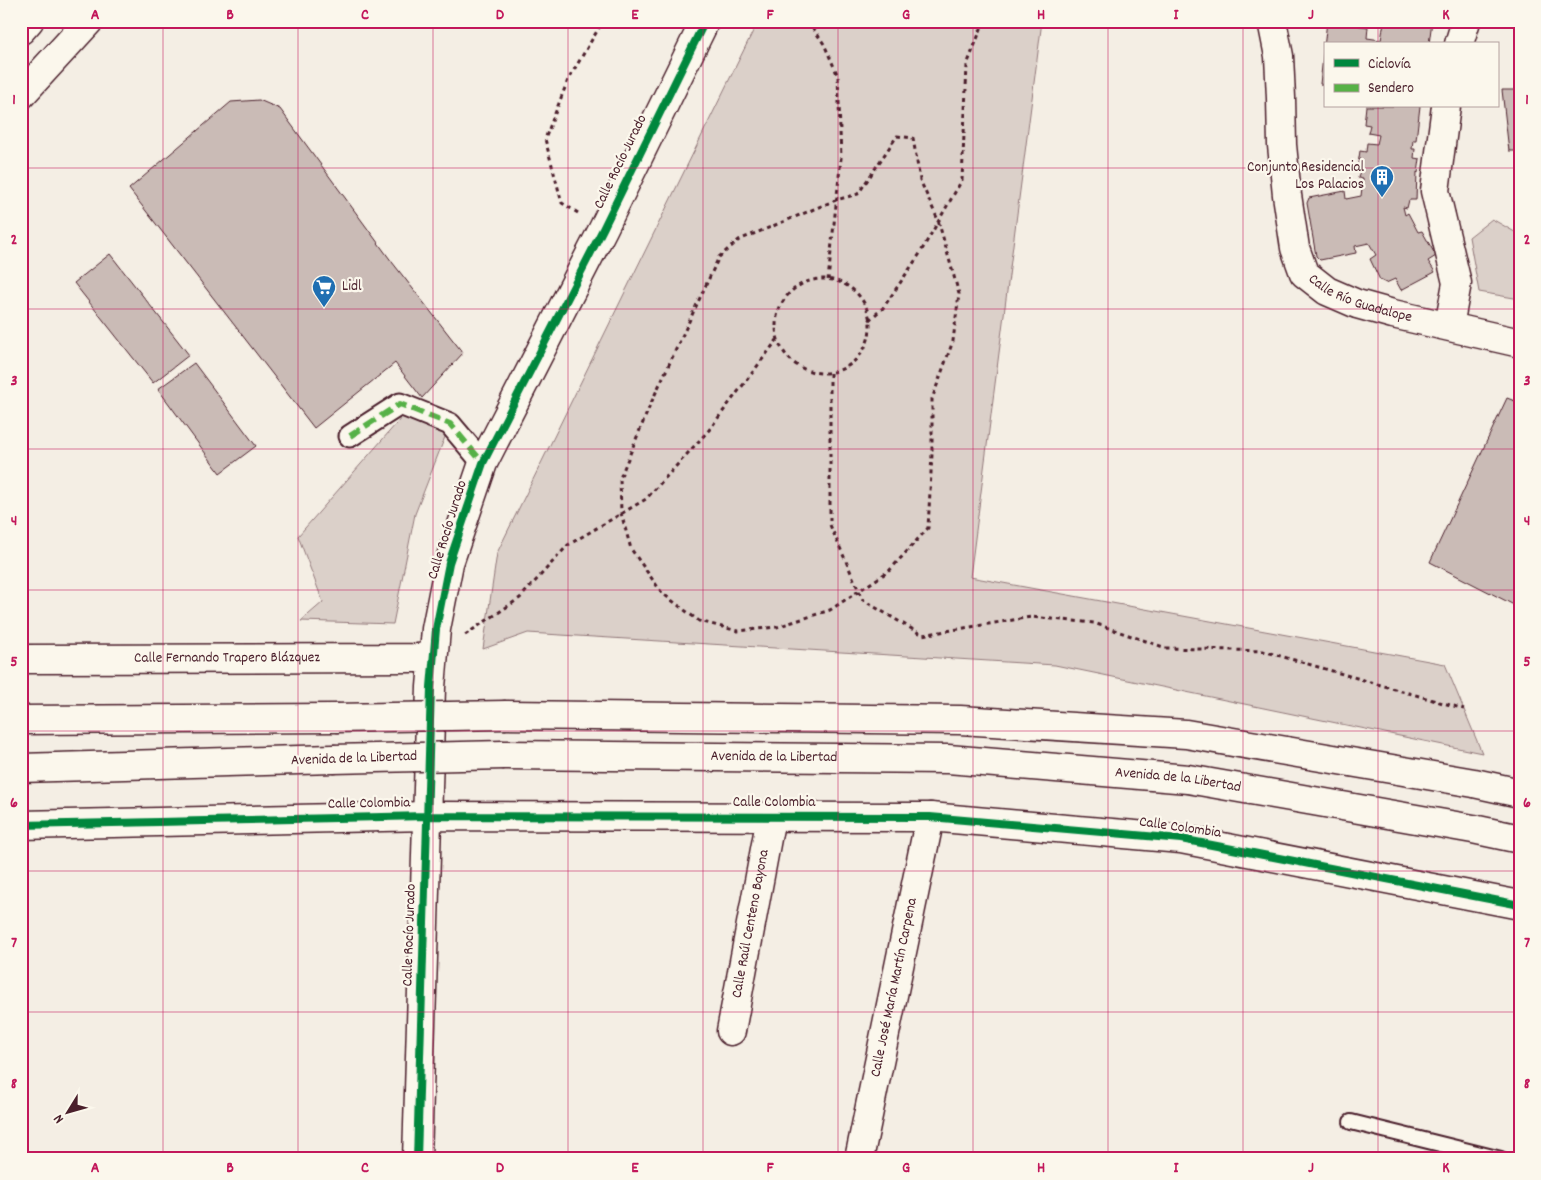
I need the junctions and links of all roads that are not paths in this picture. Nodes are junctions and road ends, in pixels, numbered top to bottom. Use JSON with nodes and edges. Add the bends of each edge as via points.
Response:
{"nodes":[{"id":1,"x":29,"y":21,"type":"edge"},
{"id":2,"x":89,"y":21,"type":"edge"},
{"id":3,"x":705,"y":21,"type":"edge"},
{"id":4,"x":1272,"y":21,"type":"edge"},
{"id":5,"x":1466,"y":21,"type":"edge"},
{"id":6,"x":21,"y":30,"type":"edge"},
{"id":7,"x":1460,"y":42,"type":"edge"},
{"id":8,"x":21,"y":95,"type":"edge"},
{"id":9,"x":1446,"y":108,"type":"edge"},
{"id":10,"x":1449,"y":326,"type":"junction"},
{"id":11,"x":1520,"y":342,"type":"edge"},
{"id":12,"x":350,"y":436,"type":"dead end"},
{"id":13,"x":483,"y":463,"type":"junction"},
{"id":14,"x":433,"y":657,"type":"junction"},
{"id":15,"x":21,"y":659,"type":"edge"},
{"id":16,"x":21,"y":720,"type":"edge"},
{"id":17,"x":21,"y":768,"type":"edge"},
{"id":18,"x":1520,"y":793,"type":"edge"},
{"id":19,"x":428,"y":816,"type":"junction"},
{"id":20,"x":771,"y":817,"type":"junction"},
{"id":21,"x":930,"y":817,"type":"junction"},
{"id":22,"x":21,"y":825,"type":"edge"},
{"id":23,"x":1520,"y":839,"type":"edge"},
{"id":24,"x":1520,"y":905,"type":"edge"},
{"id":25,"x":730,"y":1031,"type":"dead end"},
{"id":26,"x":1350,"y":1122,"type":"dead end"},
{"id":27,"x":416,"y":1159,"type":"edge"},
{"id":28,"x":859,"y":1159,"type":"edge"},
{"id":29,"x":1501,"y":1159,"type":"edge"}],
"edges":[{"from":1,"to":6,"type":"street"},
{"from":2,"to":8,"type":"street"},
{"from":3,"to":13,"type":"street","name":"Calle Rocío Jurado"},
{"from":4,"to":10,"type":"street","name":"Calle Río Guadalope","via":[[1279,56],[1287,195],[1295,248],[1304,273],[1327,291],[1357,304]]},
{"from":5,"to":7,"type":"street"},
{"from":9,"to":10,"type":"street","via":[[1435,191],[1458,283]]},
{"from":10,"to":11,"type":"street","name":"Calle Río Guadalope"},
{"from":12,"to":13,"type":"street","via":[[400,404],[450,424]]},
{"from":13,"to":14,"type":"street","name":"Calle Rocío Jurado","via":[[449,563]]},
{"from":14,"to":15,"type":"street","name":"Calle Fernando Trapero Blázquez"},
{"from":14,"to":19,"type":"street","name":"Calle Rocío Jurado"},
{"from":16,"to":18,"type":"street","bridge":true,"via":[[506,715],[960,720],[1186,734]]},
{"from":17,"to":23,"type":"street","name":"Avenida de la Libertad","bridge":true,"via":[[504,755],[948,759],[1179,778]]},
{"from":19,"to":20,"type":"street","name":"Calle Colombia"},
{"from":19,"to":22,"type":"street","name":"Calle Colombia"},
{"from":19,"to":27,"type":"street","name":"Calle Rocío Jurado"},
{"from":20,"to":21,"type":"street","name":"Calle Colombia"},
{"from":20,"to":25,"type":"street","name":"Calle Raúl Centeno Bayona"},
{"from":21,"to":24,"type":"street","name":"Calle Colombia","via":[[1181,839]]},
{"from":21,"to":28,"type":"street","name":"Calle José María Martín Carpena"},
{"from":26,"to":29,"type":"lane"}]}
